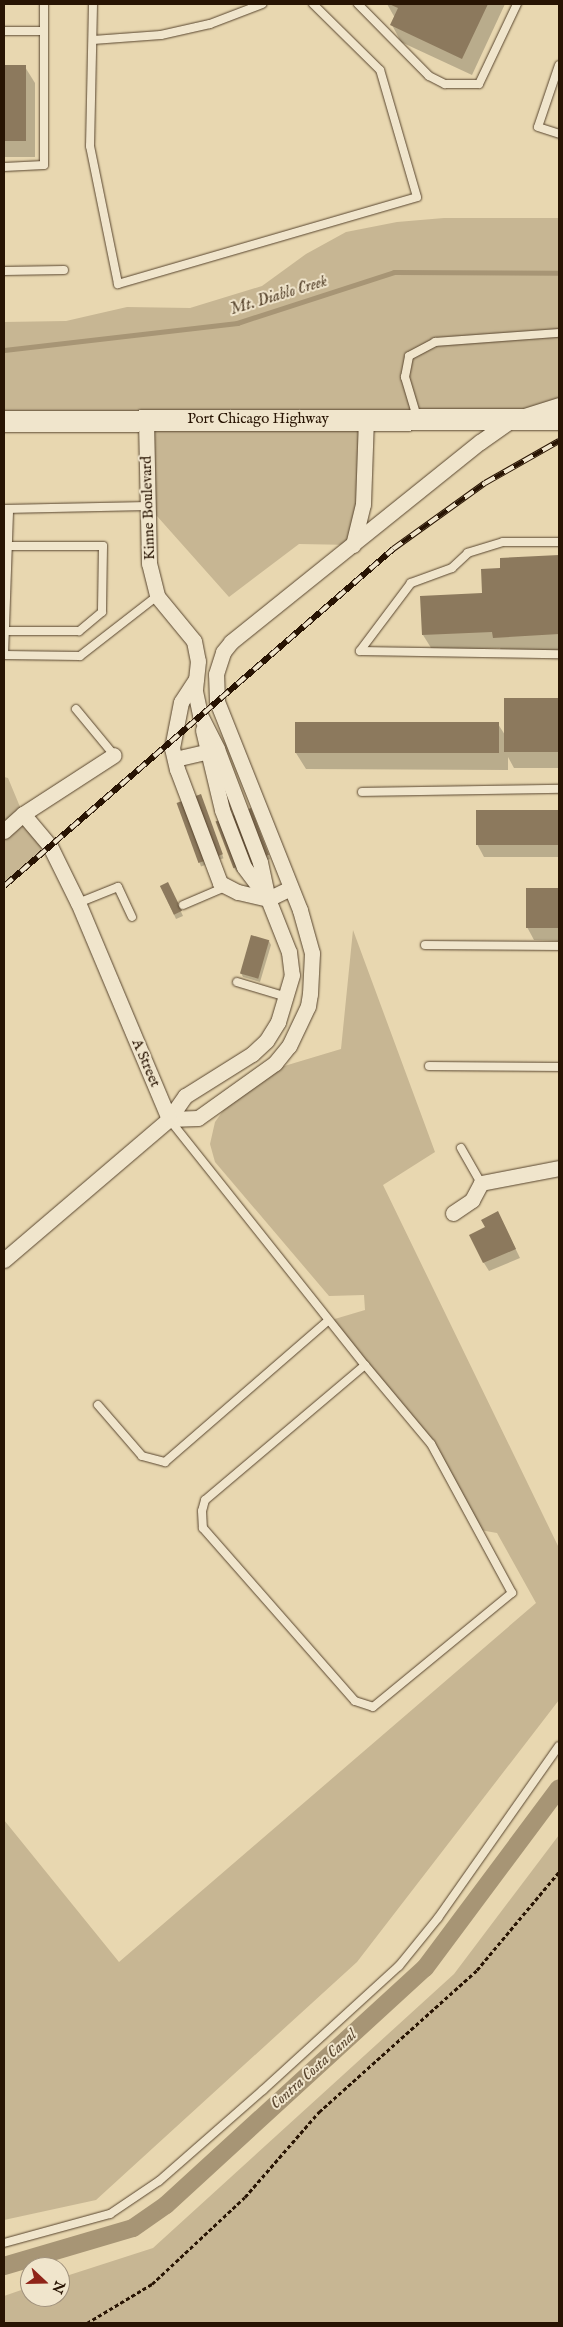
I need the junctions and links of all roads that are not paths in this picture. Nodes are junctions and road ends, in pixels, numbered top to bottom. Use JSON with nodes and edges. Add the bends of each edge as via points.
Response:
{"nodes":[{"id":1,"x":44,"y":4,"type":"edge"},
{"id":2,"x":93,"y":4,"type":"edge"},
{"id":3,"x":262,"y":4,"type":"edge"},
{"id":4,"x":313,"y":4,"type":"edge"},
{"id":5,"x":358,"y":4,"type":"edge"},
{"id":6,"x":517,"y":4,"type":"edge"},
{"id":7,"x":4,"y":31,"type":"edge"},
{"id":8,"x":42,"y":31,"type":"junction"},
{"id":9,"x":93,"y":40,"type":"junction"},
{"id":10,"x":559,"y":65,"type":"edge"},
{"id":11,"x":559,"y":134,"type":"edge"},
{"id":12,"x":4,"y":166,"type":"edge"},
{"id":13,"x":64,"y":270,"type":"dead end"},
{"id":14,"x":4,"y":271,"type":"edge"},
{"id":15,"x":559,"y":333,"type":"edge"},
{"id":16,"x":559,"y":405,"type":"edge"},
{"id":17,"x":366,"y":418,"type":"junction"},
{"id":18,"x":417,"y":418,"type":"junction"},
{"id":19,"x":559,"y":419,"type":"edge"},
{"id":20,"x":146,"y":420,"type":"junction"},
{"id":21,"x":512,"y":420,"type":"junction"},
{"id":22,"x":4,"y":421,"type":"edge"},
{"id":23,"x":148,"y":506,"type":"junction"},
{"id":24,"x":6,"y":509,"type":"edge"},
{"id":25,"x":559,"y":542,"type":"edge"},
{"id":26,"x":353,"y":545,"type":"junction"},
{"id":27,"x":6,"y":546,"type":"edge"},
{"id":28,"x":157,"y":596,"type":"junction"},
{"id":29,"x":4,"y":631,"type":"edge"},
{"id":30,"x":559,"y":654,"type":"edge"},
{"id":31,"x":4,"y":655,"type":"edge"},
{"id":32,"x":196,"y":678,"type":"junction"},
{"id":33,"x":76,"y":709,"type":"dead end"},
{"id":34,"x":228,"y":731,"type":"junction"},
{"id":35,"x":209,"y":745,"type":"junction"},
{"id":36,"x":114,"y":755,"type":"joint"},
{"id":37,"x":175,"y":758,"type":"junction"},
{"id":38,"x":559,"y":789,"type":"edge"},
{"id":39,"x":362,"y":792,"type":"dead end"},
{"id":40,"x":23,"y":814,"type":"junction"},
{"id":41,"x":4,"y":830,"type":"edge"},
{"id":42,"x":225,"y":887,"type":"junction"},
{"id":43,"x":291,"y":888,"type":"junction"},
{"id":44,"x":268,"y":899,"type":"junction"},
{"id":45,"x":78,"y":903,"type":"junction"},
{"id":46,"x":182,"y":905,"type":"dead end"},
{"id":47,"x":132,"y":917,"type":"dead end"},
{"id":48,"x":425,"y":945,"type":"dead end"},
{"id":49,"x":559,"y":946,"type":"edge"},
{"id":50,"x":237,"y":982,"type":"dead end"},
{"id":51,"x":287,"y":997,"type":"junction"},
{"id":52,"x":429,"y":1066,"type":"dead end"},
{"id":53,"x":559,"y":1067,"type":"edge"},
{"id":54,"x":169,"y":1119,"type":"junction"},
{"id":55,"x":461,"y":1148,"type":"dead end"},
{"id":56,"x":559,"y":1168,"type":"edge"},
{"id":57,"x":481,"y":1183,"type":"junction"},
{"id":58,"x":452,"y":1213,"type":"dead end"},
{"id":59,"x":4,"y":1260,"type":"edge"},
{"id":60,"x":328,"y":1321,"type":"junction"},
{"id":61,"x":365,"y":1365,"type":"junction"},
{"id":62,"x":98,"y":1404,"type":"dead end"},
{"id":63,"x":559,"y":1746,"type":"edge"},
{"id":64,"x":4,"y":2243,"type":"edge"}],
"edges":[{"from":1,"to":8,"type":"lane"},
{"from":2,"to":9,"type":"lane"},
{"from":3,"to":9,"type":"lane","via":[[210,24],[161,35]]},
{"from":4,"to":9,"type":"lane","via":[[380,70],[417,197],[118,284],[90,146]]},
{"from":5,"to":6,"type":"lane","via":[[429,76],[445,84],[479,84]]},
{"from":7,"to":8,"type":"lane"},
{"from":8,"to":12,"type":"lane","via":[[44,166]]},
{"from":10,"to":11,"type":"lane","via":[[538,127]]},
{"from":13,"to":14,"type":"lane"},
{"from":15,"to":18,"type":"lane","via":[[435,342],[409,356],[405,377]]},
{"from":16,"to":21,"type":"street","name":"Port Chicago Highway"},
{"from":17,"to":18,"type":"street","name":"Port Chicago Highway"},
{"from":17,"to":20,"type":"street","name":"Port Chicago Highway"},
{"from":17,"to":26,"type":"street","via":[[363,504]]},
{"from":18,"to":21,"type":"street","name":"Port Chicago Highway"},
{"from":19,"to":21,"type":"street","name":"Port Chicago Highway"},
{"from":20,"to":22,"type":"street","name":"Port Chicago Highway"},
{"from":20,"to":23,"type":"street","name":"Kinne Boulevard"},
{"from":21,"to":26,"type":"street"},
{"from":23,"to":24,"type":"lane"},
{"from":23,"to":28,"type":"street","name":"Kinne Boulevard","via":[[149,563]]},
{"from":24,"to":27,"type":"lane"},
{"from":25,"to":30,"type":"lane","via":[[503,542],[468,553],[452,568],[410,583],[360,650]]},
{"from":26,"to":34,"type":"street","via":[[231,642],[223,652],[216,674],[218,701]]},
{"from":27,"to":29,"type":"lane"},
{"from":27,"to":29,"type":"lane","via":[[103,546],[102,612],[79,631]]},
{"from":28,"to":31,"type":"lane","via":[[80,656]]},
{"from":28,"to":32,"type":"street","via":[[194,641]]},
{"from":29,"to":31,"type":"lane"},
{"from":32,"to":35,"type":"street","via":[[200,715]]},
{"from":32,"to":37,"type":"street","via":[[181,702],[174,723]]},
{"from":33,"to":36,"type":"lane"},
{"from":34,"to":35,"type":"street"},
{"from":34,"to":43,"type":"street"},
{"from":35,"to":37,"type":"street"},
{"from":35,"to":44,"type":"street","via":[[260,862]]},
{"from":36,"to":40,"type":"street"},
{"from":37,"to":42,"type":"street","via":[[220,883]]},
{"from":38,"to":39,"type":"lane"},
{"from":40,"to":41,"type":"street"},
{"from":40,"to":45,"type":"street","name":"A Street","via":[[50,846]]},
{"from":42,"to":44,"type":"street"},
{"from":42,"to":46,"type":"lane"},
{"from":43,"to":44,"type":"street"},
{"from":43,"to":54,"type":"street","via":[[312,953],[308,1006],[289,1046],[254,1080],[198,1118]]},
{"from":44,"to":51,"type":"street","via":[[290,952],[292,975]]},
{"from":45,"to":47,"type":"lane","via":[[118,887]]},
{"from":45,"to":54,"type":"street","name":"A Street"},
{"from":48,"to":49,"type":"lane"},
{"from":50,"to":51,"type":"lane"},
{"from":51,"to":54,"type":"street","via":[[278,1022],[266,1041],[252,1054],[185,1096]]},
{"from":52,"to":53,"type":"lane"},
{"from":54,"to":59,"type":"street"},
{"from":54,"to":60,"type":"lane"},
{"from":55,"to":57,"type":"lane"},
{"from":56,"to":57,"type":"street"},
{"from":57,"to":58,"type":"street","via":[[472,1200]]},
{"from":60,"to":61,"type":"lane"},
{"from":60,"to":62,"type":"lane","via":[[165,1462],[142,1456]]},
{"from":61,"to":61,"type":"lane","via":[[431,1444],[512,1593],[373,1707],[355,1701],[209,1535],[203,1528],[202,1510],[205,1500]]},
{"from":63,"to":64,"type":"lane","via":[[438,1918],[399,1966],[263,2090],[159,2181],[110,2214]]}]}
